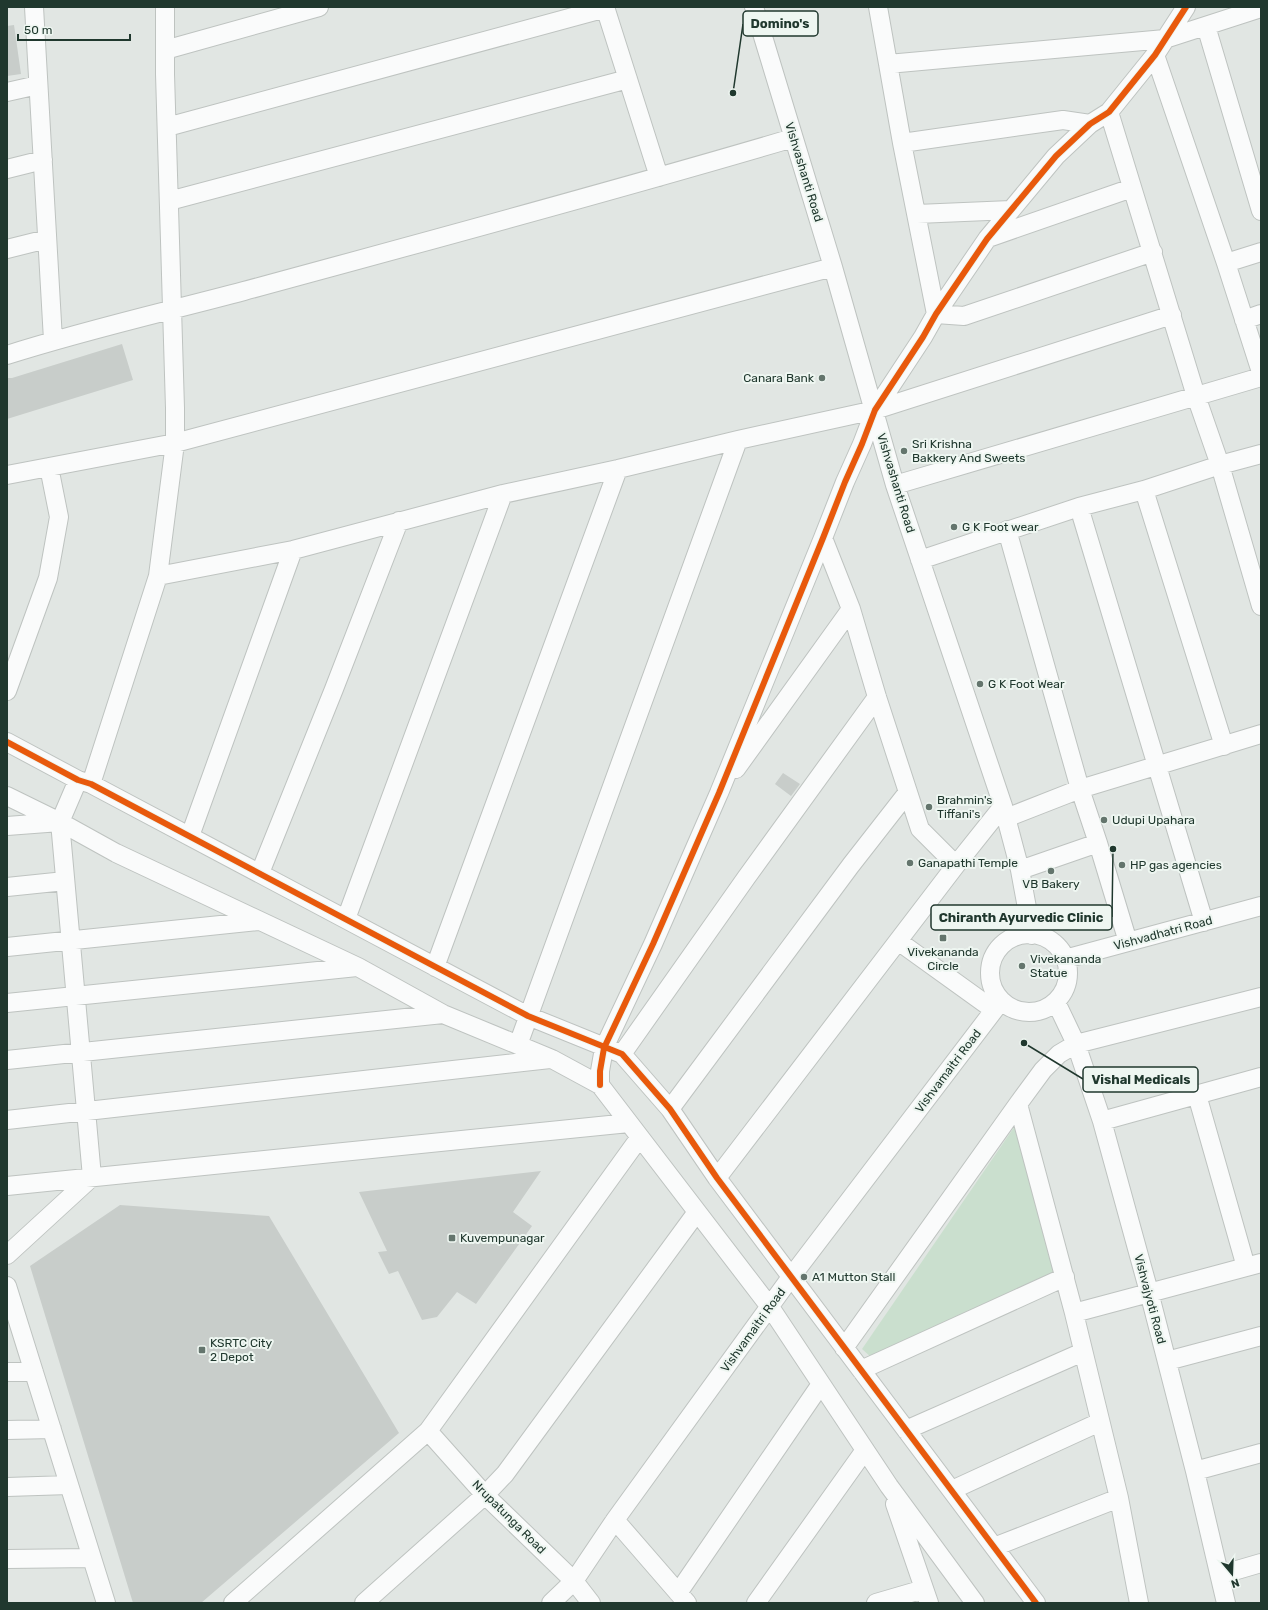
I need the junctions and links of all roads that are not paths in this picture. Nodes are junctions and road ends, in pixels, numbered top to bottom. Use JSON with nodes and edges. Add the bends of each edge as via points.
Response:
{"nodes":[{"id":1,"x":34,"y":7,"type":"edge"},
{"id":2,"x":165,"y":7,"type":"edge"},
{"id":3,"x":319,"y":7,"type":"edge"},
{"id":4,"x":754,"y":7,"type":"edge"},
{"id":5,"x":878,"y":7,"type":"edge"},
{"id":6,"x":1186,"y":7,"type":"edge"},
{"id":7,"x":605,"y":8,"type":"edge"},
{"id":8,"x":1261,"y":8,"type":"edge"},
{"id":9,"x":1206,"y":26,"type":"junction"},
{"id":10,"x":1165,"y":39,"type":"junction"},
{"id":11,"x":165,"y":50,"type":"junction"},
{"id":12,"x":1155,"y":55,"type":"junction"},
{"id":13,"x":888,"y":64,"type":"junction"},
{"id":14,"x":628,"y":79,"type":"junction"},
{"id":15,"x":38,"y":85,"type":"junction"},
{"id":16,"x":7,"y":92,"type":"edge"},
{"id":17,"x":1109,"y":112,"type":"junction"},
{"id":18,"x":1090,"y":124,"type":"junction"},
{"id":19,"x":166,"y":127,"type":"junction"},
{"id":20,"x":793,"y":138,"type":"junction"},
{"id":21,"x":902,"y":143,"type":"junction"},
{"id":22,"x":43,"y":160,"type":"junction"},
{"id":23,"x":7,"y":169,"type":"edge"},
{"id":24,"x":659,"y":177,"type":"junction"},
{"id":25,"x":1132,"y":188,"type":"junction"},
{"id":26,"x":169,"y":201,"type":"junction"},
{"id":27,"x":1011,"y":210,"type":"junction"},
{"id":28,"x":1261,"y":210,"type":"edge"},
{"id":29,"x":917,"y":214,"type":"junction"},
{"id":30,"x":47,"y":239,"type":"junction"},
{"id":31,"x":987,"y":239,"type":"junction"},
{"id":32,"x":7,"y":249,"type":"edge"},
{"id":33,"x":1152,"y":252,"type":"junction"},
{"id":34,"x":1261,"y":252,"type":"edge"},
{"id":35,"x":1226,"y":263,"type":"junction"},
{"id":36,"x":833,"y":267,"type":"junction"},
{"id":37,"x":172,"y":310,"type":"junction"},
{"id":38,"x":936,"y":314,"type":"junction"},
{"id":39,"x":1172,"y":315,"type":"junction"},
{"id":40,"x":1253,"y":317,"type":"edge"},
{"id":41,"x":53,"y":340,"type":"junction"},
{"id":42,"x":7,"y":355,"type":"edge"},
{"id":43,"x":1261,"y":372,"type":"edge"},
{"id":44,"x":1261,"y":377,"type":"edge"},
{"id":45,"x":1196,"y":396,"type":"junction"},
{"id":46,"x":875,"y":410,"type":"junction"},
{"id":47,"x":738,"y":440,"type":"junction"},
{"id":48,"x":175,"y":443,"type":"junction"},
{"id":49,"x":1261,"y":454,"type":"edge"},
{"id":50,"x":1220,"y":465,"type":"junction"},
{"id":51,"x":49,"y":467,"type":"junction"},
{"id":52,"x":618,"y":469,"type":"junction"},
{"id":53,"x":7,"y":475,"type":"edge"},
{"id":54,"x":895,"y":485,"type":"junction"},
{"id":55,"x":1144,"y":490,"type":"junction"},
{"id":56,"x":503,"y":494,"type":"junction"},
{"id":57,"x":1079,"y":507,"type":"junction"},
{"id":58,"x":399,"y":521,"type":"junction"},
{"id":59,"x":1007,"y":530,"type":"junction"},
{"id":60,"x":824,"y":538,"type":"junction"},
{"id":61,"x":293,"y":550,"type":"junction"},
{"id":62,"x":920,"y":560,"type":"junction"},
{"id":63,"x":158,"y":576,"type":"junction"},
{"id":64,"x":1261,"y":606,"type":"edge"},
{"id":65,"x":851,"y":609,"type":"junction"},
{"id":66,"x":7,"y":691,"type":"edge"},
{"id":67,"x":877,"y":697,"type":"junction"},
{"id":68,"x":1260,"y":739,"type":"edge"},
{"id":69,"x":7,"y":742,"type":"edge"},
{"id":70,"x":1224,"y":746,"type":"junction"},
{"id":71,"x":1157,"y":765,"type":"junction"},
{"id":72,"x":84,"y":782,"type":"junction"},
{"id":73,"x":1080,"y":789,"type":"junction"},
{"id":74,"x":908,"y":792,"type":"junction"},
{"id":75,"x":719,"y":793,"type":"junction"},
{"id":76,"x":7,"y":796,"type":"edge"},
{"id":77,"x":1005,"y":812,"type":"junction"},
{"id":78,"x":60,"y":822,"type":"junction"},
{"id":79,"x":7,"y":826,"type":"edge"},
{"id":80,"x":190,"y":836,"type":"junction"},
{"id":81,"x":1098,"y":843,"type":"junction"},
{"id":82,"x":956,"y":864,"type":"junction"},
{"id":83,"x":1020,"y":870,"type":"junction"},
{"id":84,"x":260,"y":872,"type":"junction"},
{"id":85,"x":65,"y":881,"type":"junction"},
{"id":86,"x":7,"y":887,"type":"edge"},
{"id":87,"x":1261,"y":906,"type":"edge"},
{"id":88,"x":346,"y":919,"type":"junction"},
{"id":89,"x":259,"y":921,"type":"junction"},
{"id":90,"x":1204,"y":922,"type":"junction"},
{"id":91,"x":1032,"y":935,"type":"junction"},
{"id":92,"x":71,"y":940,"type":"junction"},
{"id":93,"x":898,"y":941,"type":"junction"},
{"id":94,"x":1128,"y":942,"type":"junction"},
{"id":95,"x":7,"y":947,"type":"edge"},
{"id":96,"x":1065,"y":959,"type":"junction"},
{"id":97,"x":358,"y":967,"type":"junction"},
{"id":98,"x":436,"y":967,"type":"junction"},
{"id":99,"x":76,"y":996,"type":"junction"},
{"id":100,"x":1261,"y":997,"type":"edge"},
{"id":101,"x":1056,"y":1002,"type":"junction"},
{"id":102,"x":7,"y":1003,"type":"edge"},
{"id":103,"x":998,"y":1005,"type":"junction"},
{"id":104,"x":443,"y":1014,"type":"junction"},
{"id":105,"x":528,"y":1016,"type":"junction"},
{"id":106,"x":1076,"y":1044,"type":"junction"},
{"id":107,"x":518,"y":1045,"type":"junction"},
{"id":108,"x":604,"y":1048,"type":"junction"},
{"id":109,"x":81,"y":1052,"type":"junction"},
{"id":110,"x":622,"y":1054,"type":"junction"},
{"id":111,"x":552,"y":1059,"type":"junction"},
{"id":112,"x":7,"y":1060,"type":"edge"},
{"id":113,"x":1261,"y":1077,"type":"edge"},
{"id":114,"x":600,"y":1085,"type":"junction"},
{"id":115,"x":1197,"y":1095,"type":"junction"},
{"id":116,"x":1018,"y":1104,"type":"junction"},
{"id":117,"x":670,"y":1109,"type":"junction"},
{"id":118,"x":86,"y":1112,"type":"junction"},
{"id":119,"x":7,"y":1120,"type":"edge"},
{"id":120,"x":1102,"y":1121,"type":"junction"},
{"id":121,"x":629,"y":1123,"type":"junction"},
{"id":122,"x":640,"y":1137,"type":"junction"},
{"id":123,"x":92,"y":1177,"type":"junction"},
{"id":124,"x":718,"y":1178,"type":"junction"},
{"id":125,"x":7,"y":1186,"type":"edge"},
{"id":126,"x":697,"y":1212,"type":"junction"},
{"id":127,"x":7,"y":1255,"type":"edge"},
{"id":128,"x":1254,"y":1265,"type":"edge"},
{"id":129,"x":791,"y":1277,"type":"junction"},
{"id":130,"x":1065,"y":1278,"type":"junction"},
{"id":131,"x":7,"y":1286,"type":"edge"},
{"id":132,"x":1149,"y":1292,"type":"junction"},
{"id":133,"x":770,"y":1307,"type":"junction"},
{"id":134,"x":1074,"y":1313,"type":"junction"},
{"id":135,"x":12,"y":1317,"type":"edge"},
{"id":136,"x":1261,"y":1336,"type":"edge"},
{"id":137,"x":844,"y":1348,"type":"junction"},
{"id":138,"x":1083,"y":1352,"type":"junction"},
{"id":139,"x":1167,"y":1361,"type":"junction"},
{"id":140,"x":861,"y":1370,"type":"junction"},
{"id":141,"x":7,"y":1372,"type":"edge"},
{"id":142,"x":34,"y":1372,"type":"junction"},
{"id":143,"x":820,"y":1384,"type":"junction"},
{"id":144,"x":1100,"y":1422,"type":"junction"},
{"id":145,"x":52,"y":1429,"type":"junction"},
{"id":146,"x":7,"y":1430,"type":"edge"},
{"id":147,"x":906,"y":1430,"type":"junction"},
{"id":148,"x":428,"y":1431,"type":"junction"},
{"id":149,"x":865,"y":1450,"type":"junction"},
{"id":150,"x":1261,"y":1453,"type":"edge"},
{"id":151,"x":1195,"y":1471,"type":"junction"},
{"id":152,"x":69,"y":1485,"type":"junction"},
{"id":153,"x":889,"y":1486,"type":"junction"},
{"id":154,"x":7,"y":1487,"type":"edge"},
{"id":155,"x":952,"y":1490,"type":"junction"},
{"id":156,"x":485,"y":1495,"type":"junction"},
{"id":157,"x":1119,"y":1498,"type":"junction"},
{"id":158,"x":615,"y":1520,"type":"junction"},
{"id":159,"x":994,"y":1547,"type":"junction"},
{"id":160,"x":92,"y":1558,"type":"junction"},
{"id":161,"x":7,"y":1559,"type":"edge"},
{"id":162,"x":1261,"y":1563,"type":"edge"},
{"id":163,"x":1220,"y":1575,"type":"junction"},
{"id":164,"x":574,"y":1581,"type":"junction"},
{"id":165,"x":926,"y":1596,"type":"edge"},
{"id":166,"x":682,"y":1598,"type":"edge"},
{"id":167,"x":106,"y":1603,"type":"edge"},
{"id":168,"x":233,"y":1603,"type":"edge"},
{"id":169,"x":364,"y":1603,"type":"edge"},
{"id":170,"x":551,"y":1603,"type":"edge"},
{"id":171,"x":591,"y":1603,"type":"edge"},
{"id":172,"x":756,"y":1603,"type":"edge"},
{"id":173,"x":876,"y":1603,"type":"edge"},
{"id":174,"x":975,"y":1603,"type":"edge"},
{"id":175,"x":1036,"y":1603,"type":"edge"},
{"id":176,"x":1139,"y":1603,"type":"edge"},
{"id":177,"x":1226,"y":1603,"type":"edge"}],
"edges":[{"from":1,"to":15,"type":"street"},
{"from":2,"to":11,"type":"street"},
{"from":3,"to":11,"type":"street"},
{"from":4,"to":20,"type":"street","name":"Vishvashanti Road"},
{"from":5,"to":13,"type":"street"},
{"from":6,"to":10,"type":"street"},
{"from":7,"to":14,"type":"street"},
{"from":7,"to":19,"type":"street"},
{"from":8,"to":9,"type":"street"},
{"from":9,"to":10,"type":"street"},
{"from":9,"to":28,"type":"street"},
{"from":10,"to":12,"type":"street"},
{"from":10,"to":13,"type":"street"},
{"from":11,"to":19,"type":"street"},
{"from":12,"to":17,"type":"street"},
{"from":12,"to":35,"type":"street"},
{"from":13,"to":21,"type":"street"},
{"from":14,"to":24,"type":"street"},
{"from":14,"to":26,"type":"street"},
{"from":15,"to":16,"type":"street"},
{"from":15,"to":22,"type":"street"},
{"from":17,"to":18,"type":"street"},
{"from":17,"to":25,"type":"street"},
{"from":18,"to":21,"type":"street","via":[[1063,120]]},
{"from":18,"to":27,"type":"street","via":[[1056,156]]},
{"from":19,"to":26,"type":"street"},
{"from":20,"to":24,"type":"street"},
{"from":20,"to":36,"type":"street","name":"Vishvashanti Road"},
{"from":21,"to":29,"type":"street"},
{"from":22,"to":23,"type":"street"},
{"from":22,"to":30,"type":"street"},
{"from":24,"to":37,"type":"street"},
{"from":25,"to":31,"type":"street"},
{"from":25,"to":33,"type":"street"},
{"from":26,"to":37,"type":"street"},
{"from":27,"to":29,"type":"street"},
{"from":27,"to":31,"type":"street"},
{"from":29,"to":38,"type":"street"},
{"from":30,"to":32,"type":"street"},
{"from":30,"to":41,"type":"street"},
{"from":31,"to":38,"type":"street"},
{"from":33,"to":38,"type":"street","via":[[964,316]]},
{"from":33,"to":39,"type":"street"},
{"from":34,"to":35,"type":"street"},
{"from":35,"to":40,"type":"street"},
{"from":36,"to":46,"type":"street","name":"Vishvashanti Road"},
{"from":36,"to":48,"type":"street"},
{"from":37,"to":41,"type":"street"},
{"from":37,"to":48,"type":"street"},
{"from":38,"to":46,"type":"street"},
{"from":39,"to":45,"type":"street"},
{"from":39,"to":46,"type":"street"},
{"from":40,"to":43,"type":"street"},
{"from":41,"to":42,"type":"street"},
{"from":44,"to":45,"type":"street"},
{"from":45,"to":50,"type":"street"},
{"from":45,"to":54,"type":"street"},
{"from":46,"to":47,"type":"street"},
{"from":46,"to":54,"type":"street","name":"Vishvashanti Road"},
{"from":46,"to":60,"type":"street"},
{"from":47,"to":52,"type":"street"},
{"from":47,"to":105,"type":"street"},
{"from":48,"to":51,"type":"street"},
{"from":48,"to":63,"type":"street"},
{"from":49,"to":50,"type":"street"},
{"from":50,"to":55,"type":"street"},
{"from":50,"to":64,"type":"street"},
{"from":51,"to":53,"type":"street"},
{"from":51,"to":66,"type":"street","via":[[59,517],[48,578]]},
{"from":52,"to":56,"type":"street"},
{"from":52,"to":98,"type":"street"},
{"from":54,"to":62,"type":"street","name":"Vishvashanti Road"},
{"from":55,"to":57,"type":"street"},
{"from":55,"to":70,"type":"street"},
{"from":56,"to":58,"type":"street"},
{"from":56,"to":88,"type":"street"},
{"from":57,"to":59,"type":"street"},
{"from":57,"to":71,"type":"street"},
{"from":58,"to":61,"type":"street"},
{"from":58,"to":84,"type":"street"},
{"from":59,"to":62,"type":"street"},
{"from":59,"to":73,"type":"street"},
{"from":60,"to":65,"type":"street"},
{"from":60,"to":75,"type":"street"},
{"from":61,"to":63,"type":"street"},
{"from":61,"to":80,"type":"street"},
{"from":62,"to":77,"type":"street","name":"Vishvashanti Road"},
{"from":63,"to":72,"type":"street"},
{"from":65,"to":67,"type":"street"},
{"from":65,"to":75,"type":"street"},
{"from":67,"to":74,"type":"street"},
{"from":67,"to":110,"type":"street"},
{"from":68,"to":70,"type":"street"},
{"from":69,"to":72,"type":"street"},
{"from":70,"to":71,"type":"street"},
{"from":71,"to":73,"type":"street"},
{"from":71,"to":90,"type":"street"},
{"from":72,"to":78,"type":"street"},
{"from":72,"to":80,"type":"street"},
{"from":73,"to":77,"type":"street"},
{"from":73,"to":81,"type":"street"},
{"from":74,"to":82,"type":"street","via":[[920,829]]},
{"from":74,"to":117,"type":"street"},
{"from":75,"to":108,"type":"street"},
{"from":76,"to":78,"type":"street"},
{"from":77,"to":82,"type":"street"},
{"from":77,"to":83,"type":"street","name":"Vishvashanti Road"},
{"from":78,"to":79,"type":"street"},
{"from":78,"to":85,"type":"street"},
{"from":78,"to":89,"type":"street"},
{"from":80,"to":84,"type":"street"},
{"from":81,"to":83,"type":"street"},
{"from":81,"to":94,"type":"street"},
{"from":82,"to":93,"type":"street"},
{"from":83,"to":91,"type":"street","name":"Vishvashanti Road"},
{"from":84,"to":88,"type":"street"},
{"from":85,"to":86,"type":"street"},
{"from":85,"to":92,"type":"street"},
{"from":87,"to":90,"type":"street","name":"Vishvadhatri Road"},
{"from":88,"to":98,"type":"street"},
{"from":89,"to":92,"type":"street"},
{"from":89,"to":97,"type":"street"},
{"from":90,"to":94,"type":"street","name":"Vishvadhatri Road"},
{"from":91,"to":96,"type":"street","via":[[1044,938],[1055,945]]},
{"from":91,"to":103,"type":"street","via":[[1019,936],[1008,941],[998,950],[992,961],[990,974]]},
{"from":92,"to":95,"type":"street"},
{"from":92,"to":99,"type":"street"},
{"from":93,"to":103,"type":"street"},
{"from":93,"to":124,"type":"street"},
{"from":94,"to":96,"type":"street","name":"Vishvadhatri Road"},
{"from":96,"to":101,"type":"street","via":[[1068,979]]},
{"from":97,"to":99,"type":"street"},
{"from":97,"to":104,"type":"street"},
{"from":98,"to":105,"type":"street"},
{"from":99,"to":102,"type":"street"},
{"from":99,"to":109,"type":"street"},
{"from":100,"to":106,"type":"street"},
{"from":101,"to":103,"type":"street","via":[[1045,1009],[1033,1012]]},
{"from":101,"to":106,"type":"street","name":"Vishvajyoti Road"},
{"from":103,"to":129,"type":"street","name":"Vishvamaitri Road"},
{"from":104,"to":107,"type":"street"},
{"from":104,"to":109,"type":"street"},
{"from":105,"to":107,"type":"street"},
{"from":105,"to":108,"type":"street"},
{"from":106,"to":116,"type":"street","via":[[1059,1054],[1043,1070]]},
{"from":106,"to":120,"type":"street","name":"Vishvajyoti Road"},
{"from":107,"to":111,"type":"street"},
{"from":108,"to":110,"type":"street"},
{"from":108,"to":114,"type":"street"},
{"from":109,"to":112,"type":"street"},
{"from":109,"to":118,"type":"street"},
{"from":110,"to":117,"type":"street"},
{"from":111,"to":114,"type":"street"},
{"from":111,"to":118,"type":"street"},
{"from":113,"to":115,"type":"street"},
{"from":114,"to":121,"type":"street"},
{"from":115,"to":120,"type":"street"},
{"from":115,"to":128,"type":"street"},
{"from":116,"to":130,"type":"street"},
{"from":116,"to":137,"type":"street"},
{"from":117,"to":124,"type":"street"},
{"from":118,"to":119,"type":"street"},
{"from":118,"to":123,"type":"street"},
{"from":120,"to":132,"type":"street","name":"Vishvajyoti Road"},
{"from":121,"to":122,"type":"street"},
{"from":121,"to":123,"type":"street"},
{"from":122,"to":126,"type":"street"},
{"from":122,"to":148,"type":"street"},
{"from":123,"to":125,"type":"street"},
{"from":123,"to":127,"type":"street"},
{"from":124,"to":129,"type":"street"},
{"from":126,"to":133,"type":"street"},
{"from":126,"to":156,"type":"street","via":[[505,1474]]},
{"from":128,"to":132,"type":"street"},
{"from":129,"to":133,"type":"street","name":"Vishvamaitri Road"},
{"from":129,"to":137,"type":"street"},
{"from":130,"to":134,"type":"street"},
{"from":130,"to":140,"type":"street"},
{"from":131,"to":135,"type":"street"},
{"from":132,"to":134,"type":"street"},
{"from":132,"to":139,"type":"street","name":"Vishvajyoti Road"},
{"from":133,"to":143,"type":"street"},
{"from":133,"to":158,"type":"street","name":"Vishvamaitri Road"},
{"from":134,"to":138,"type":"street"},
{"from":135,"to":142,"type":"street"},
{"from":136,"to":139,"type":"street"},
{"from":137,"to":140,"type":"street"},
{"from":138,"to":144,"type":"street"},
{"from":138,"to":147,"type":"street"},
{"from":139,"to":151,"type":"street","name":"Vishvajyoti Road"},
{"from":140,"to":147,"type":"street"},
{"from":141,"to":142,"type":"street"},
{"from":142,"to":145,"type":"street"},
{"from":143,"to":149,"type":"street"},
{"from":143,"to":166,"type":"street"},
{"from":144,"to":155,"type":"street"},
{"from":144,"to":157,"type":"street"},
{"from":145,"to":146,"type":"street"},
{"from":145,"to":152,"type":"street"},
{"from":147,"to":155,"type":"street"},
{"from":148,"to":156,"type":"street","name":"Nrupatunga Road"},
{"from":148,"to":168,"type":"street"},
{"from":149,"to":153,"type":"street"},
{"from":149,"to":172,"type":"street"},
{"from":150,"to":151,"type":"street"},
{"from":151,"to":163,"type":"street","name":"Vishvajyoti Road"},
{"from":152,"to":154,"type":"street"},
{"from":152,"to":160,"type":"street"},
{"from":153,"to":165,"type":"street"},
{"from":153,"to":174,"type":"street"},
{"from":155,"to":159,"type":"street"},
{"from":156,"to":164,"type":"street","name":"Nrupatunga Road"},
{"from":156,"to":169,"type":"street"},
{"from":157,"to":159,"type":"street"},
{"from":157,"to":176,"type":"street"},
{"from":158,"to":164,"type":"street","name":"Vishvamaitri Road"},
{"from":158,"to":166,"type":"street"},
{"from":159,"to":175,"type":"street"},
{"from":160,"to":161,"type":"street"},
{"from":160,"to":167,"type":"street"},
{"from":162,"to":163,"type":"street"},
{"from":163,"to":177,"type":"street","name":"Vishvajyoti Road"},
{"from":164,"to":170,"type":"street","name":"Vishvamaitri Road"},
{"from":164,"to":171,"type":"street","name":"Nrupatunga Road"},
{"from":165,"to":173,"type":"street"}]}
